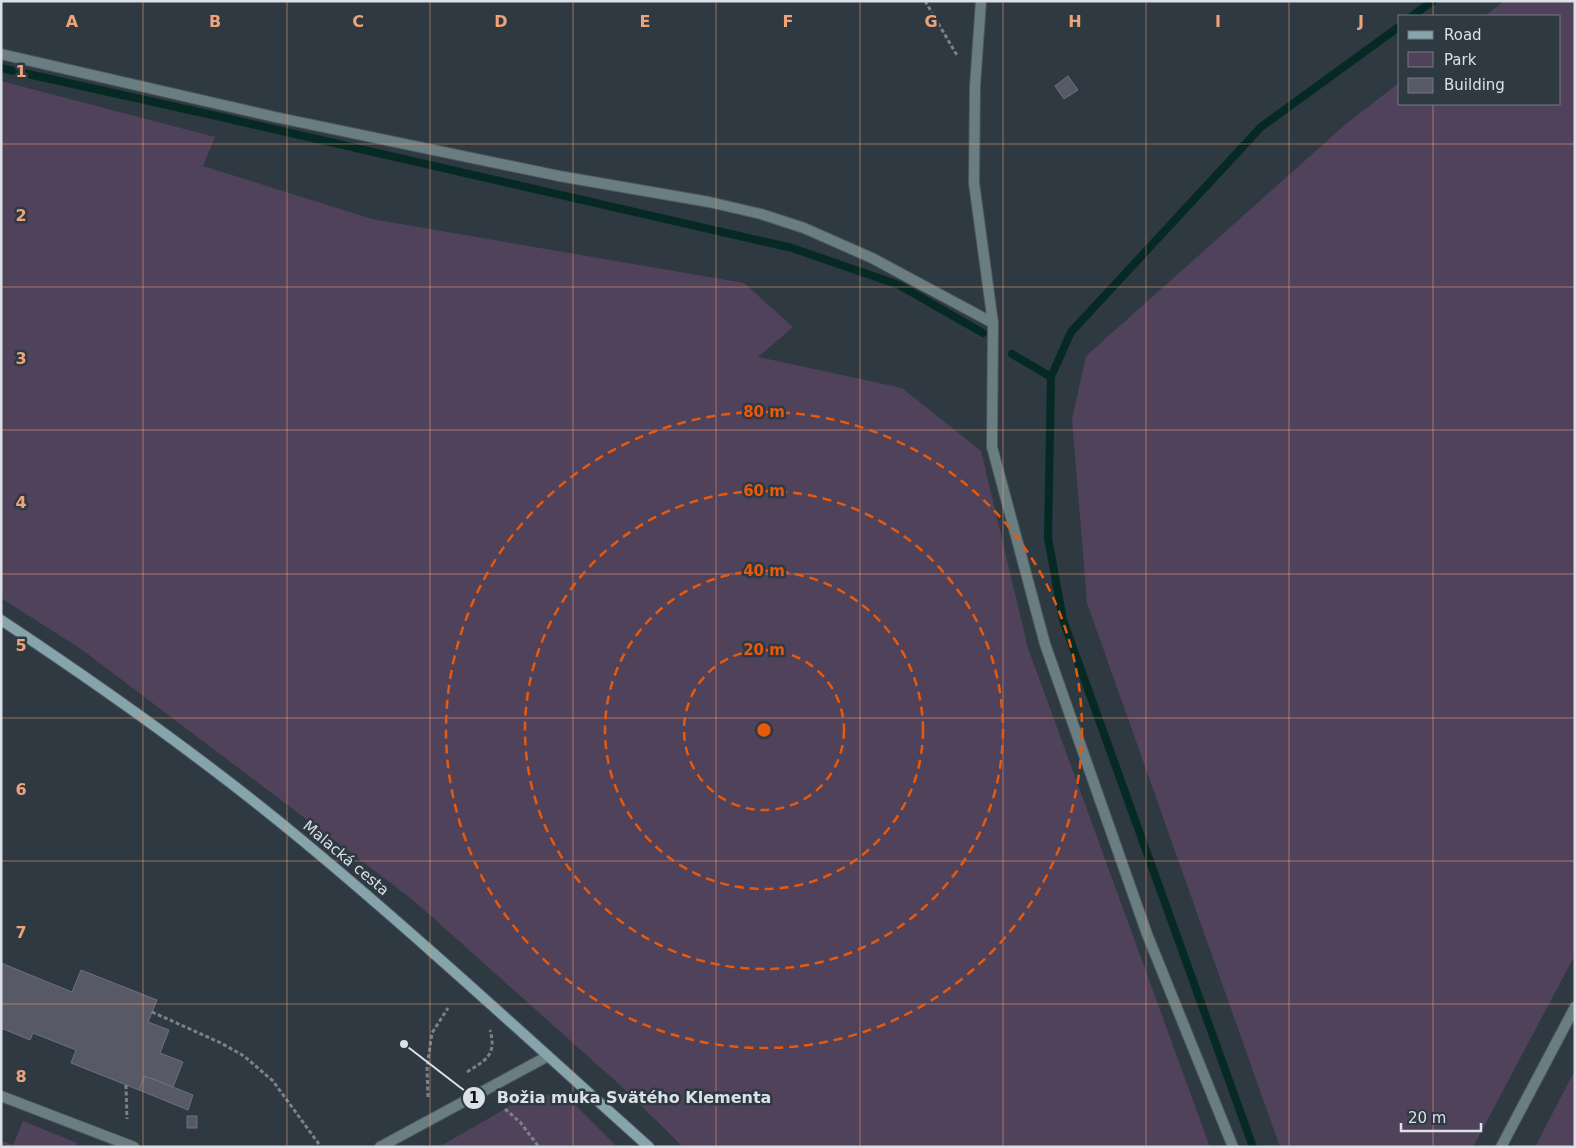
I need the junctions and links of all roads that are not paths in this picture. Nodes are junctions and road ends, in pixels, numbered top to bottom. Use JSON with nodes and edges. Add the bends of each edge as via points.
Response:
{"nodes":[{"id":1,"x":981,"y":1,"type":"edge"},
{"id":2,"x":1,"y":54,"type":"edge"},
{"id":3,"x":993,"y":323,"type":"junction"},
{"id":4,"x":1,"y":620,"type":"edge"},
{"id":5,"x":1575,"y":1007,"type":"edge"},
{"id":6,"x":548,"y":1056,"type":"junction"},
{"id":7,"x":1,"y":1096,"type":"edge"},
{"id":8,"x":134,"y":1147,"type":"edge"},
{"id":9,"x":380,"y":1147,"type":"edge"},
{"id":10,"x":648,"y":1147,"type":"edge"},
{"id":11,"x":1233,"y":1147,"type":"edge"},
{"id":12,"x":1501,"y":1147,"type":"edge"}],
"edges":[{"from":1,"to":3,"type":"street","via":[[974,86],[974,183]]},
{"from":2,"to":3,"type":"street","via":[[303,123],[761,214],[804,228],[872,258]]},
{"from":3,"to":11,"type":"street","via":[[992,446],[1046,644],[1147,934]]},
{"from":4,"to":6,"type":"main road","name":"Malacká cesta","via":[[65,662],[303,841]]},
{"from":5,"to":12,"type":"street"},
{"from":6,"to":9,"type":"street"},
{"from":6,"to":10,"type":"main road","name":"Malacká cesta"},
{"from":7,"to":8,"type":"street"}]}
